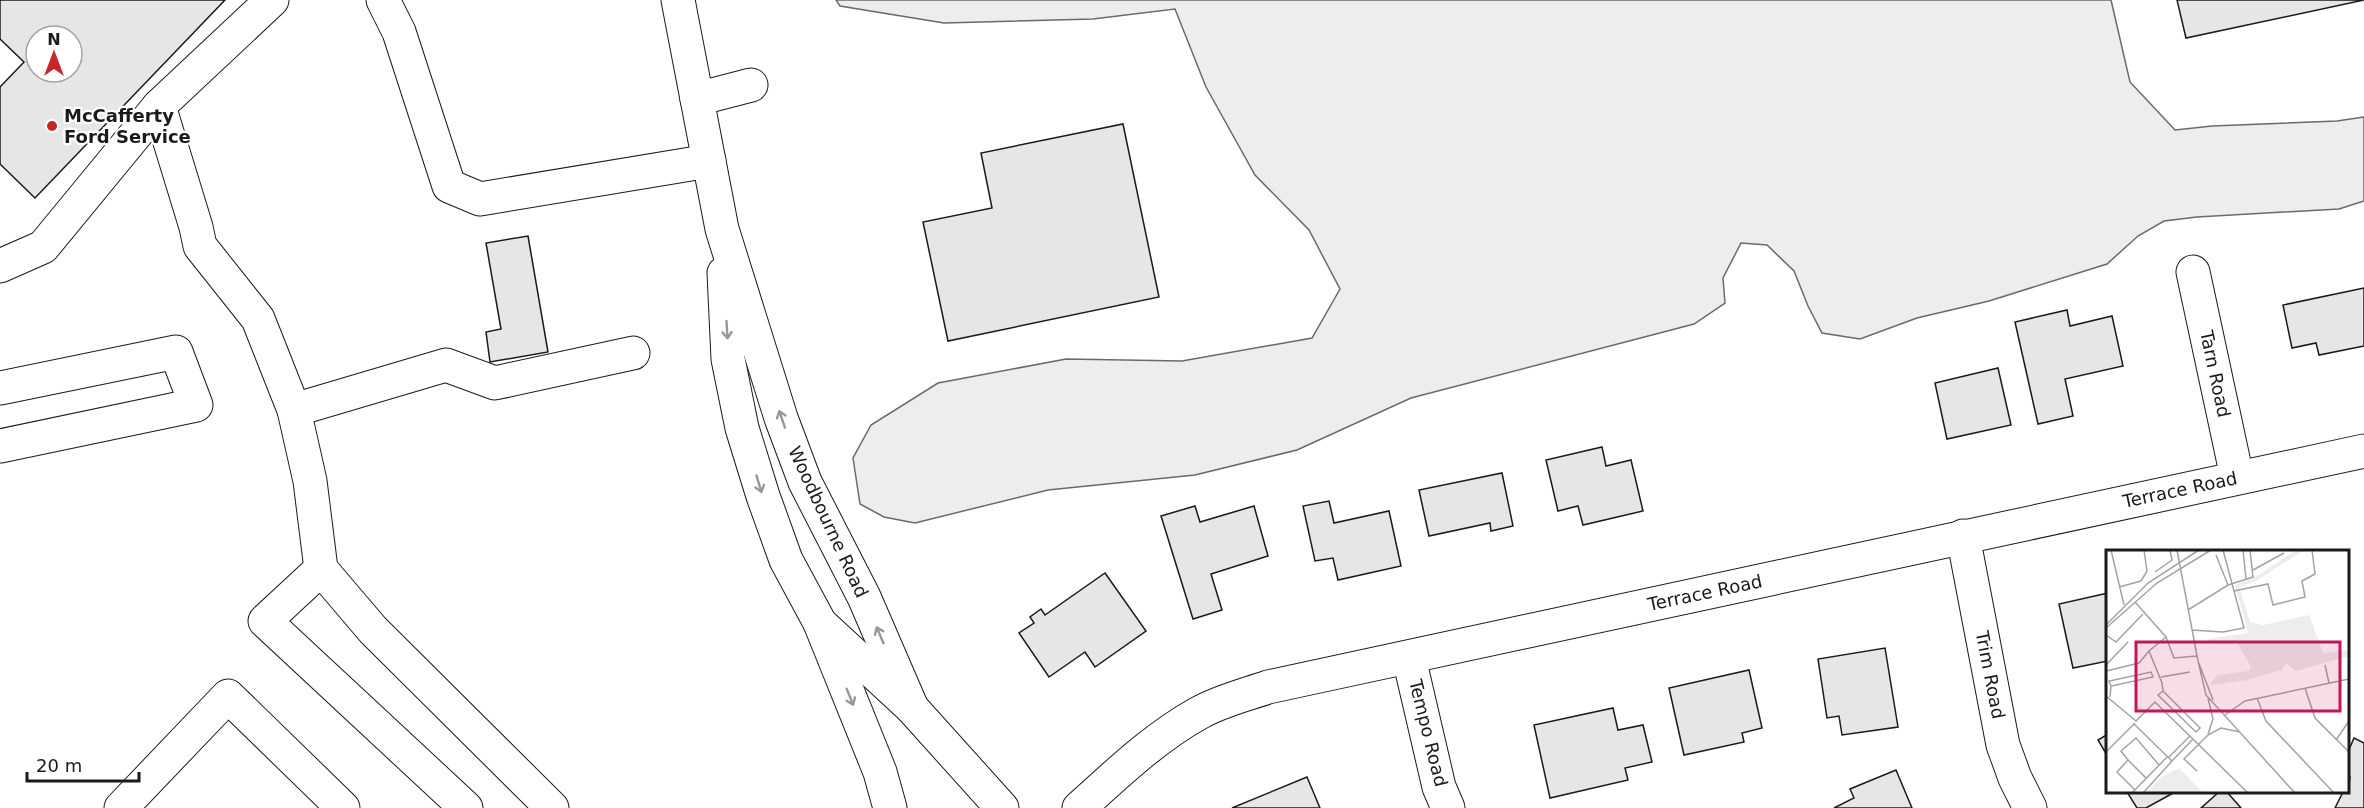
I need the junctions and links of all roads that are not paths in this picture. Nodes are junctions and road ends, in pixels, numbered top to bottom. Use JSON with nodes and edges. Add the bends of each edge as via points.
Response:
{"nodes":[{"id":1,"x":272,"y":0,"type":"edge"},
{"id":2,"x":383,"y":0,"type":"edge"},
{"id":3,"x":678,"y":0,"type":"edge"},
{"id":4,"x":751,"y":85,"type":"dead end"},
{"id":5,"x":697,"y":99,"type":"junction"},
{"id":6,"x":159,"y":106,"type":"junction"},
{"id":7,"x":709,"y":161,"type":"junction"},
{"id":8,"x":722,"y":229,"type":"junction"},
{"id":9,"x":0,"y":266,"type":"edge"},
{"id":10,"x":2193,"y":272,"type":"dead end"},
{"id":11,"x":633,"y":353,"type":"dead end"},
{"id":12,"x":0,"y":388,"type":"edge"},
{"id":13,"x":294,"y":410,"type":"junction"},
{"id":14,"x":0,"y":446,"type":"edge"},
{"id":15,"x":2364,"y":451,"type":"edge"},
{"id":16,"x":2237,"y":477,"type":"junction"},
{"id":17,"x":1963,"y":536,"type":"junction"},
{"id":18,"x":321,"y":569,"type":"junction"},
{"id":19,"x":820,"y":623,"type":"junction"},
{"id":20,"x":1409,"y":658,"type":"junction"},
{"id":21,"x":912,"y":708,"type":"junction"},
{"id":22,"x":121,"y":808,"type":"edge"},
{"id":23,"x":342,"y":808,"type":"edge"},
{"id":24,"x":466,"y":808,"type":"edge"},
{"id":25,"x":552,"y":808,"type":"edge"},
{"id":26,"x":890,"y":808,"type":"edge"},
{"id":27,"x":1002,"y":808,"type":"edge"},
{"id":28,"x":1079,"y":808,"type":"edge"},
{"id":29,"x":1448,"y":808,"type":"edge"},
{"id":30,"x":2031,"y":808,"type":"edge"}],
"edges":[{"from":1,"to":6,"type":"street"},
{"from":2,"to":7,"type":"street","via":[[399,32],[449,186],[480,199]]},
{"from":3,"to":5,"type":"street","name":"Woodbourne Road"},
{"from":4,"to":5,"type":"street"},
{"from":5,"to":7,"type":"street","name":"Woodbourne Road"},
{"from":6,"to":9,"type":"street","via":[[43,247]]},
{"from":6,"to":13,"type":"street","via":[[200,246],[258,319]]},
{"from":7,"to":8,"type":"street","name":"Woodbourne Road"},
{"from":8,"to":19,"type":"street","name":"Woodbourne Road","one_way":true,"via":[[728,360],[742,428],[786,560]]},
{"from":21,"to":8,"type":"street","name":"Woodbourne Road","one_way":true,"via":[[864,597],[806,482],[781,418]]},
{"from":10,"to":16,"type":"street","name":"Tarn Road"},
{"from":11,"to":13,"type":"street","via":[[495,383],[446,365]]},
{"from":12,"to":14,"type":"street","via":[[176,352],[196,405]]},
{"from":13,"to":18,"type":"street"},
{"from":15,"to":16,"type":"street","name":"Terrace Road"},
{"from":16,"to":17,"type":"street","name":"Terrace Road"},
{"from":17,"to":20,"type":"street","name":"Terrace Road"},
{"from":17,"to":30,"type":"street","name":"Trim Road","via":[[2003,745]]},
{"from":18,"to":24,"type":"street","via":[[265,621]]},
{"from":18,"to":25,"type":"street","via":[[373,630]]},
{"from":19,"to":21,"type":"street","name":"Woodbourne Road"},
{"from":19,"to":26,"type":"street","one_way":true,"via":[[880,772]]},
{"from":20,"to":28,"type":"street","name":"Terrace Road","via":[[1268,687],[1200,712],[1137,755]]},
{"from":20,"to":29,"type":"street","name":"Tempo Road","via":[[1439,787]]},
{"from":21,"to":27,"type":"street","name":"Woodbourne Road"},
{"from":22,"to":23,"type":"street","via":[[228,696]]}]}
